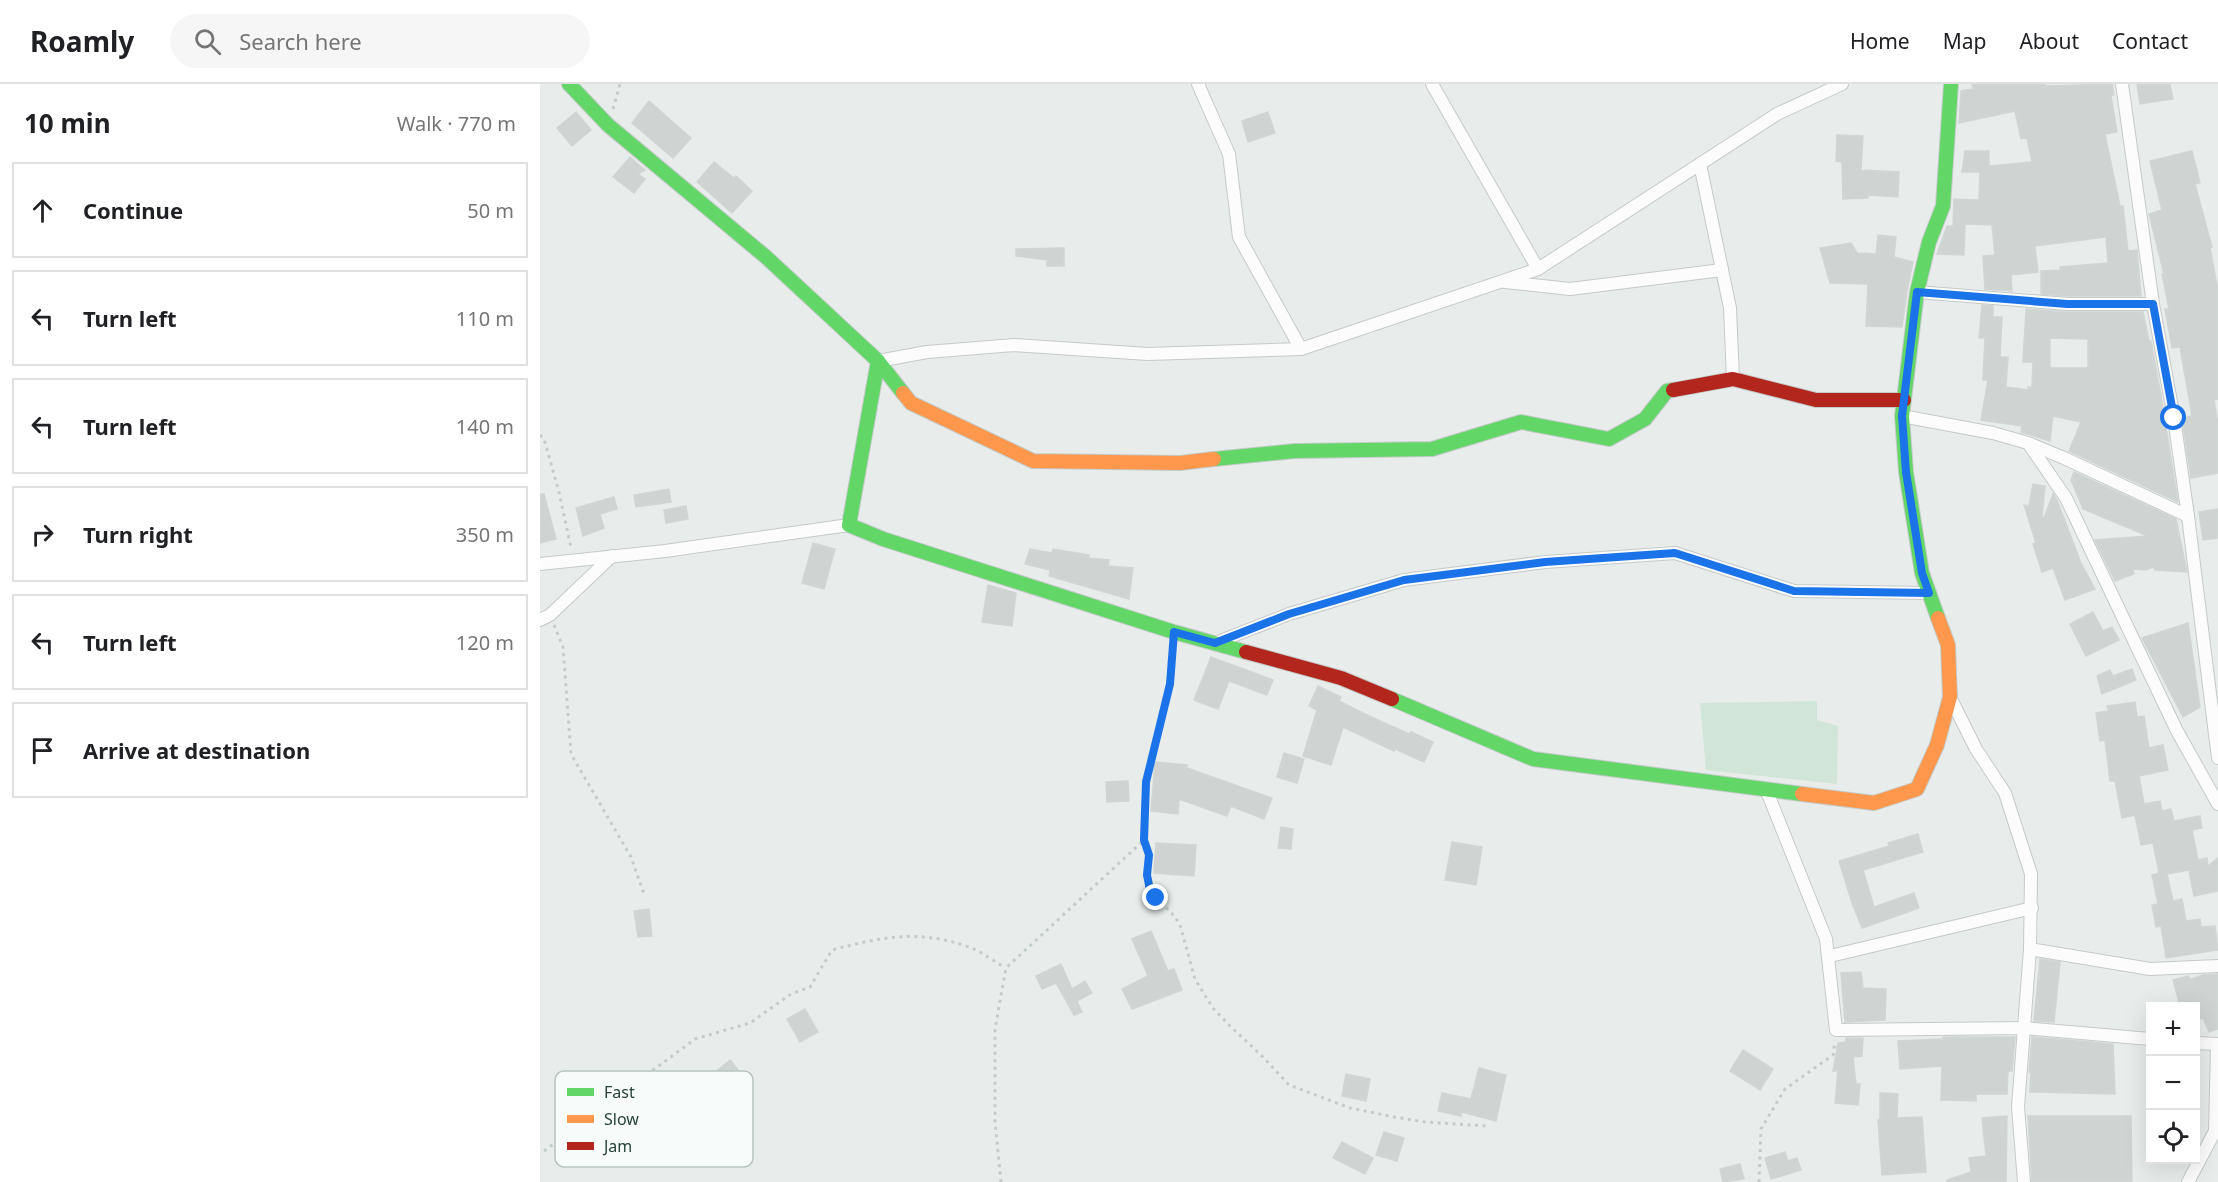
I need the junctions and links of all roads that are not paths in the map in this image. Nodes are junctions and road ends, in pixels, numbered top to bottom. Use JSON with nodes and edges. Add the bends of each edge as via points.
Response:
{"nodes":[{"id":1,"x":569,"y":84,"type":"edge"},
{"id":2,"x":1198,"y":84,"type":"edge"},
{"id":3,"x":1432,"y":84,"type":"edge"},
{"id":4,"x":1842,"y":84,"type":"edge"},
{"id":5,"x":1951,"y":84,"type":"edge"},
{"id":6,"x":2122,"y":84,"type":"edge"},
{"id":7,"x":1700,"y":164,"type":"junction"},
{"id":8,"x":1538,"y":269,"type":"junction"},
{"id":9,"x":1722,"y":270,"type":"junction"},
{"id":10,"x":1501,"y":281,"type":"junction"},
{"id":11,"x":1917,"y":292,"type":"junction"},
{"id":12,"x":2153,"y":304,"type":"junction"},
{"id":13,"x":1301,"y":349,"type":"junction"},
{"id":14,"x":878,"y":361,"type":"junction"},
{"id":15,"x":1733,"y":379,"type":"junction"},
{"id":16,"x":1904,"y":400,"type":"junction"},
{"id":17,"x":1902,"y":416,"type":"junction"},
{"id":18,"x":2028,"y":443,"type":"junction"},
{"id":19,"x":2188,"y":516,"type":"junction"},
{"id":20,"x":849,"y":525,"type":"junction"},
{"id":21,"x":612,"y":556,"type":"junction"},
{"id":22,"x":540,"y":564,"type":"edge"},
{"id":23,"x":1929,"y":593,"type":"junction"},
{"id":24,"x":545,"y":617,"type":"edge"},
{"id":25,"x":1215,"y":643,"type":"junction"},
{"id":26,"x":1950,"y":697,"type":"junction"},
{"id":27,"x":2218,"y":758,"type":"edge"},
{"id":28,"x":1766,"y":789,"type":"junction"},
{"id":29,"x":2218,"y":804,"type":"edge"},
{"id":30,"x":2032,"y":908,"type":"junction"},
{"id":31,"x":2030,"y":949,"type":"junction"},
{"id":32,"x":1830,"y":956,"type":"junction"},
{"id":33,"x":2218,"y":966,"type":"edge"},
{"id":34,"x":2024,"y":1028,"type":"junction"},
{"id":35,"x":2146,"y":1039,"type":"edge"},
{"id":36,"x":2200,"y":1043,"type":"edge"},
{"id":37,"x":2217,"y":1044,"type":"edge"},
{"id":38,"x":2024,"y":1182,"type":"edge"},
{"id":39,"x":2188,"y":1182,"type":"edge"}],
"edges":[{"from":1,"to":14,"type":"street","via":[[608,125],[766,257]]},
{"from":2,"to":13,"type":"street","via":[[1229,154],[1239,237]]},
{"from":3,"to":8,"type":"street"},
{"from":4,"to":7,"type":"street","via":[[1777,114]]},
{"from":5,"to":11,"type":"street","via":[[1943,206]]},
{"from":6,"to":12,"type":"street"},
{"from":7,"to":8,"type":"street"},
{"from":7,"to":9,"type":"street"},
{"from":8,"to":10,"type":"street"},
{"from":9,"to":10,"type":"street","via":[[1570,289]]},
{"from":9,"to":15,"type":"street","via":[[1730,308]]},
{"from":10,"to":13,"type":"street"},
{"from":11,"to":12,"type":"street","via":[[2067,304]]},
{"from":11,"to":16,"type":"street"},
{"from":12,"to":19,"type":"street"},
{"from":13,"to":14,"type":"street","via":[[1148,354],[1014,345],[927,352]]},
{"from":14,"to":15,"type":"street","via":[[911,403],[1033,460],[1045,461],[1180,463],[1295,451],[1432,448],[1521,422],[1608,439],[1645,419],[1667,392]]},
{"from":14,"to":20,"type":"street"},
{"from":15,"to":16,"type":"street","via":[[1816,400]]},
{"from":16,"to":17,"type":"street"},
{"from":17,"to":18,"type":"street"},
{"from":17,"to":23,"type":"street","via":[[1906,472],[1922,573]]},
{"from":18,"to":19,"type":"street"},
{"from":18,"to":29,"type":"street","via":[[2066,498],[2177,731]]},
{"from":19,"to":27,"type":"street"},
{"from":20,"to":21,"type":"street"},
{"from":20,"to":25,"type":"street"},
{"from":21,"to":22,"type":"street"},
{"from":21,"to":24,"type":"street"},
{"from":23,"to":25,"type":"street","via":[[1794,591],[1675,553],[1557,561],[1404,580],[1289,614]]},
{"from":23,"to":26,"type":"street","via":[[1948,645]]},
{"from":25,"to":28,"type":"street","via":[[1341,678],[1533,759]]},
{"from":26,"to":28,"type":"street","via":[[1937,745],[1917,789],[1874,803]]},
{"from":26,"to":30,"type":"street","via":[[1976,749],[2005,793],[2031,874]]},
{"from":28,"to":32,"type":"street","via":[[1827,939]]},
{"from":30,"to":31,"type":"street"},
{"from":30,"to":32,"type":"street"},
{"from":31,"to":33,"type":"street","via":[[2150,969]]},
{"from":31,"to":34,"type":"street"},
{"from":32,"to":34,"type":"street","via":[[1836,1030]]},
{"from":34,"to":35,"type":"street"},
{"from":34,"to":38,"type":"street","via":[[2018,1107]]},
{"from":36,"to":37,"type":"street"},
{"from":37,"to":39,"type":"street","via":[[2215,1131]]}]}
